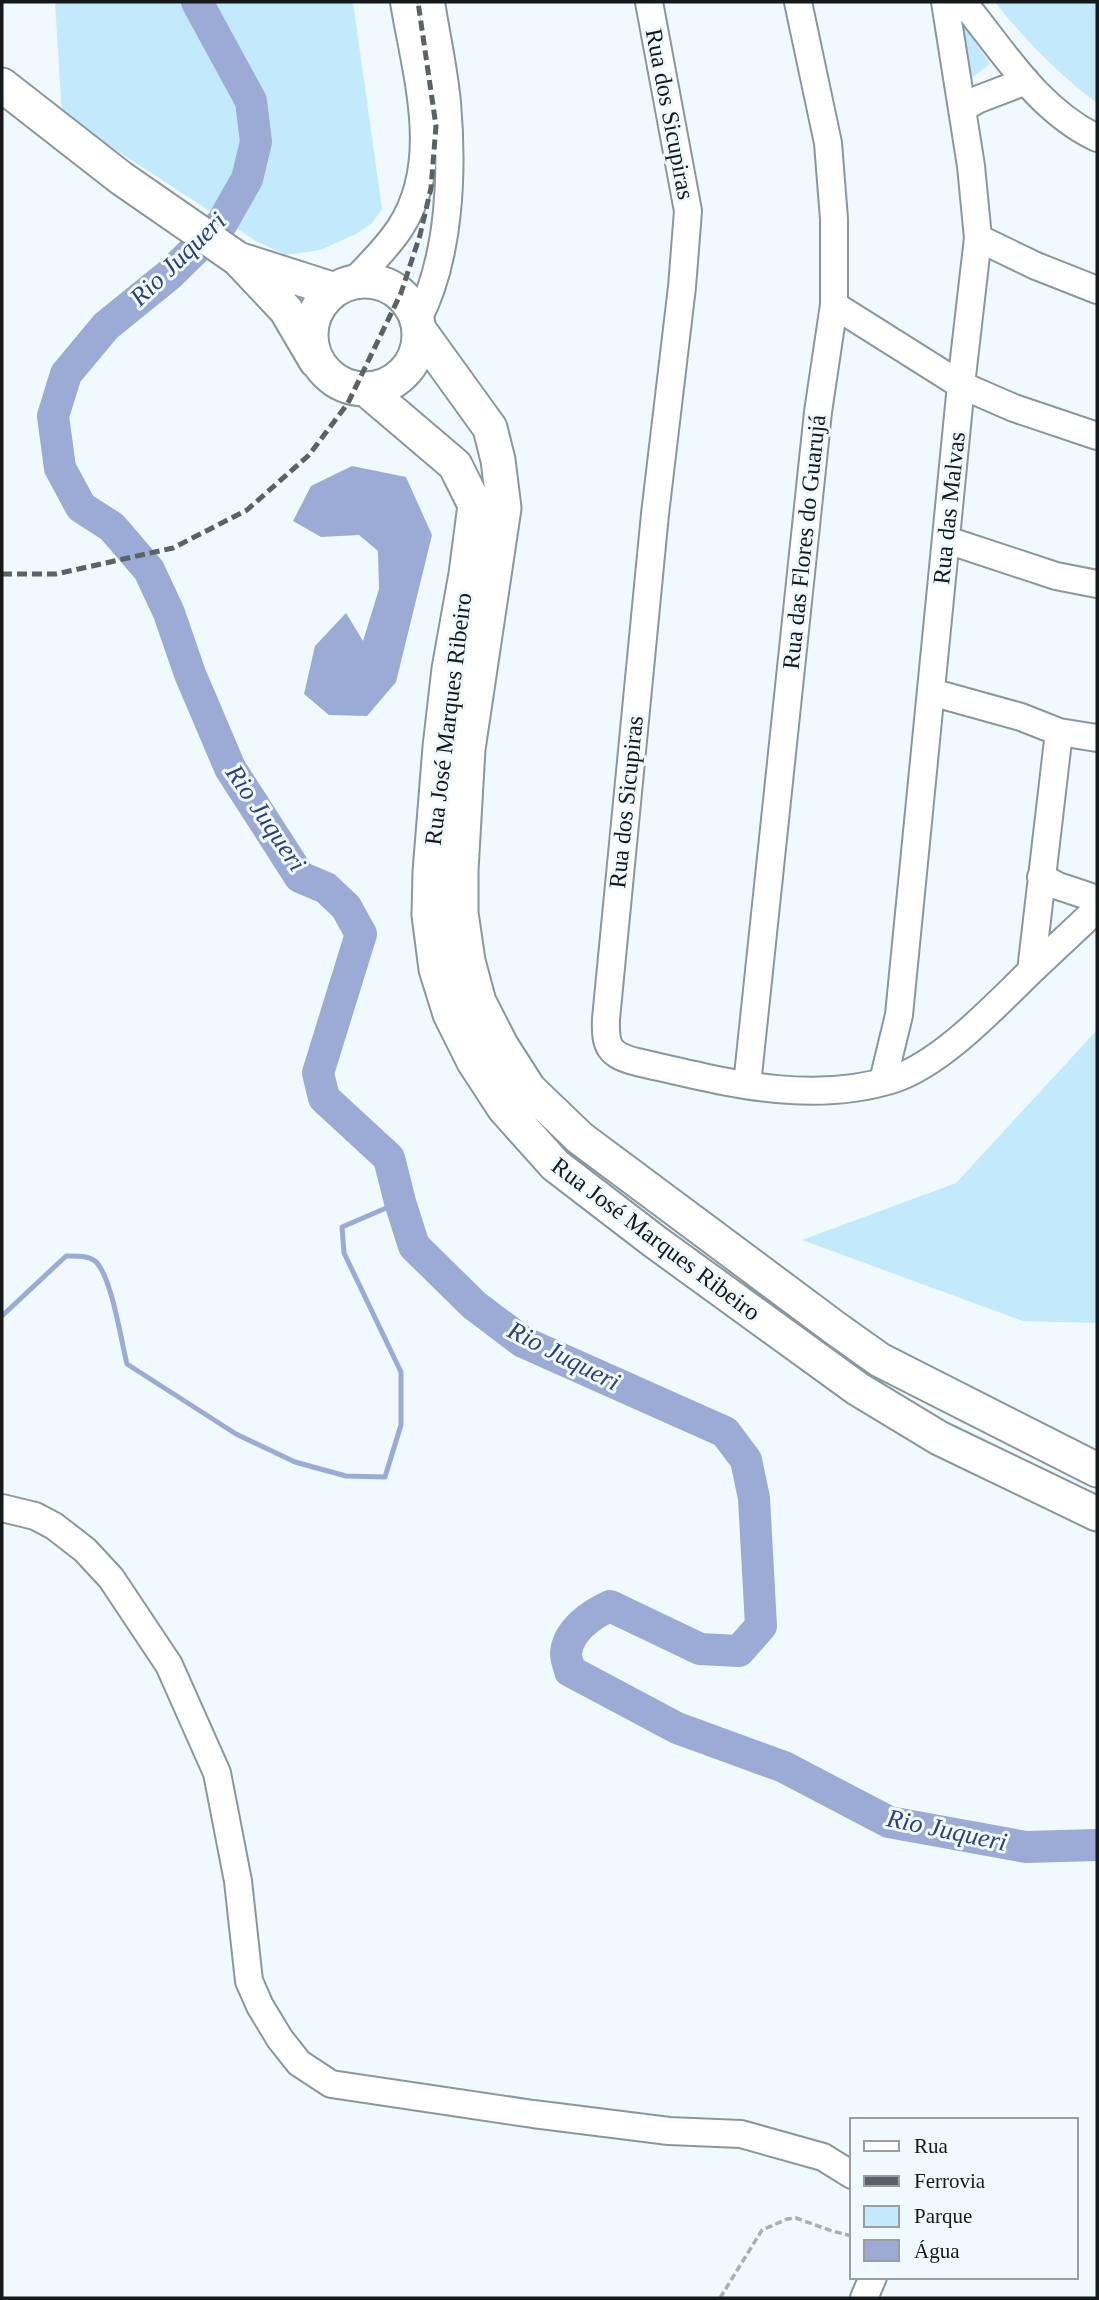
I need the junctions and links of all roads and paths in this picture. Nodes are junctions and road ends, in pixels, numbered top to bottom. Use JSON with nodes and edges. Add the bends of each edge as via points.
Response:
{"nodes":[{"id":1,"x":404,"y":2,"type":"edge"},
{"id":2,"x":431,"y":2,"type":"edge"},
{"id":3,"x":649,"y":2,"type":"edge"},
{"id":4,"x":798,"y":2,"type":"edge"},
{"id":5,"x":945,"y":2,"type":"edge"},
{"id":6,"x":963,"y":2,"type":"edge"},
{"id":7,"x":1026,"y":82,"type":"junction"},
{"id":8,"x":2,"y":85,"type":"edge"},
{"id":9,"x":963,"y":108,"type":"junction"},
{"id":10,"x":1097,"y":138,"type":"edge"},
{"id":11,"x":978,"y":238,"type":"junction"},
{"id":12,"x":233,"y":256,"type":"junction"},
{"id":13,"x":344,"y":286,"type":"junction"},
{"id":14,"x":1097,"y":290,"type":"edge"},
{"id":15,"x":834,"y":305,"type":"junction"},
{"id":16,"x":419,"y":325,"type":"junction"},
{"id":17,"x":316,"y":361,"type":"junction"},
{"id":18,"x":961,"y":385,"type":"junction"},
{"id":19,"x":368,"y":391,"type":"junction"},
{"id":20,"x":1097,"y":436,"type":"edge"},
{"id":21,"x":947,"y":540,"type":"junction"},
{"id":22,"x":1097,"y":584,"type":"edge"},
{"id":23,"x":930,"y":692,"type":"junction"},
{"id":24,"x":1059,"y":732,"type":"junction"},
{"id":25,"x":1097,"y":738,"type":"edge"},
{"id":26,"x":1041,"y":877,"type":"junction"},
{"id":27,"x":1097,"y":899,"type":"edge"},
{"id":28,"x":1097,"y":909,"type":"edge"},
{"id":29,"x":1031,"y":971,"type":"junction"},
{"id":30,"x":899,"y":1015,"type":"junction"},
{"id":31,"x":940,"y":1054,"type":"junction"},
{"id":32,"x":883,"y":1081,"type":"junction"},
{"id":33,"x":747,"y":1085,"type":"junction"},
{"id":34,"x":1097,"y":1470,"type":"edge"},
{"id":35,"x":2,"y":1508,"type":"edge"},
{"id":36,"x":1097,"y":1514,"type":"edge"},
{"id":37,"x":850,"y":2174,"type":"edge"},
{"id":38,"x":850,"y":2236,"type":"edge"},
{"id":39,"x":873,"y":2279,"type":"edge"},
{"id":40,"x":874,"y":2279,"type":"edge"},
{"id":41,"x":720,"y":2298,"type":"edge"},
{"id":42,"x":864,"y":2298,"type":"edge"},
{"id":43,"x":874,"y":2298,"type":"edge"}],
"edges":[{"from":1,"to":13,"type":"street","via":[[421,107],[423,168],[416,194],[391,242]]},
{"from":2,"to":16,"type":"street","via":[[447,103],[449,186],[437,272]]},
{"from":3,"to":33,"type":"street","name":"Rua dos Sicupiras","via":[[688,211],[605,1037],[609,1050],[624,1059]]},
{"from":4,"to":15,"type":"street","name":"Rua das Flores do Guarujá","via":[[828,144]]},
{"from":5,"to":9,"type":"street","name":"Rua das Malvas"},
{"from":6,"to":7,"type":"street"},
{"from":7,"to":9,"type":"street"},
{"from":7,"to":10,"type":"street","via":[[1052,109]]},
{"from":8,"to":12,"type":"main road","via":[[121,178]]},
{"from":9,"to":11,"type":"street","name":"Rua das Malvas"},
{"from":11,"to":14,"type":"street"},
{"from":11,"to":18,"type":"street","name":"Rua das Malvas"},
{"from":12,"to":13,"type":"main road"},
{"from":12,"to":17,"type":"main road","via":[[286,310]]},
{"from":13,"to":16,"type":"main road","via":[[379,281],[401,293]]},
{"from":13,"to":17,"type":"main road","via":[[318,310],[311,335]]},
{"from":15,"to":18,"type":"street"},
{"from":15,"to":33,"type":"street","name":"Rua das Flores do Guarujá","via":[[816,426]]},
{"from":16,"to":19,"type":"main road","via":[[416,352],[405,371],[388,385]]},
{"from":16,"to":34,"type":"main road","name":"Rua José Marques Ribeiro","via":[[490,428],[504,508],[468,749],[461,870],[468,961],[479,1002],[501,1045],[529,1089],[580,1138],[880,1360]]},
{"from":17,"to":19,"type":"main road","via":[[331,380]]},
{"from":18,"to":20,"type":"street"},
{"from":18,"to":21,"type":"street","name":"Rua das Malvas"},
{"from":19,"to":36,"type":"main road","name":"Rua José Marques Ribeiro","via":[[455,465],[475,505],[449,669],[429,872],[436,969],[450,1014],[474,1062],[504,1108],[555,1165],[840,1376],[939,1438]]},
{"from":21,"to":22,"type":"street","via":[[1056,576]]},
{"from":21,"to":23,"type":"street","name":"Rua das Malvas"},
{"from":23,"to":24,"type":"street"},
{"from":23,"to":30,"type":"street","name":"Rua das Malvas"},
{"from":24,"to":25,"type":"street"},
{"from":24,"to":26,"type":"street"},
{"from":26,"to":27,"type":"street"},
{"from":26,"to":29,"type":"street"},
{"from":28,"to":29,"type":"street","name":"Rua dos Sicupiras"},
{"from":29,"to":31,"type":"street","name":"Rua dos Sicupiras"},
{"from":30,"to":31,"type":"street","via":[[911,1037]]},
{"from":30,"to":32,"type":"street","name":"Rua das Malvas"},
{"from":31,"to":32,"type":"street","name":"Rua dos Sicupiras"},
{"from":32,"to":33,"type":"street","name":"Rua dos Sicupiras","via":[[806,1091]]},
{"from":35,"to":37,"type":"street","via":[[35,1516],[85,1549],[111,1578],[169,1665],[217,1773],[238,1881],[249,1981],[280,2039],[299,2063],[331,2084],[655,2130],[741,2134],[823,2157]]},
{"from":38,"to":41,"type":"path","via":[[796,2218],[762,2230]]},
{"from":39,"to":42,"type":"street"},
{"from":40,"to":43,"type":"street"}]}
